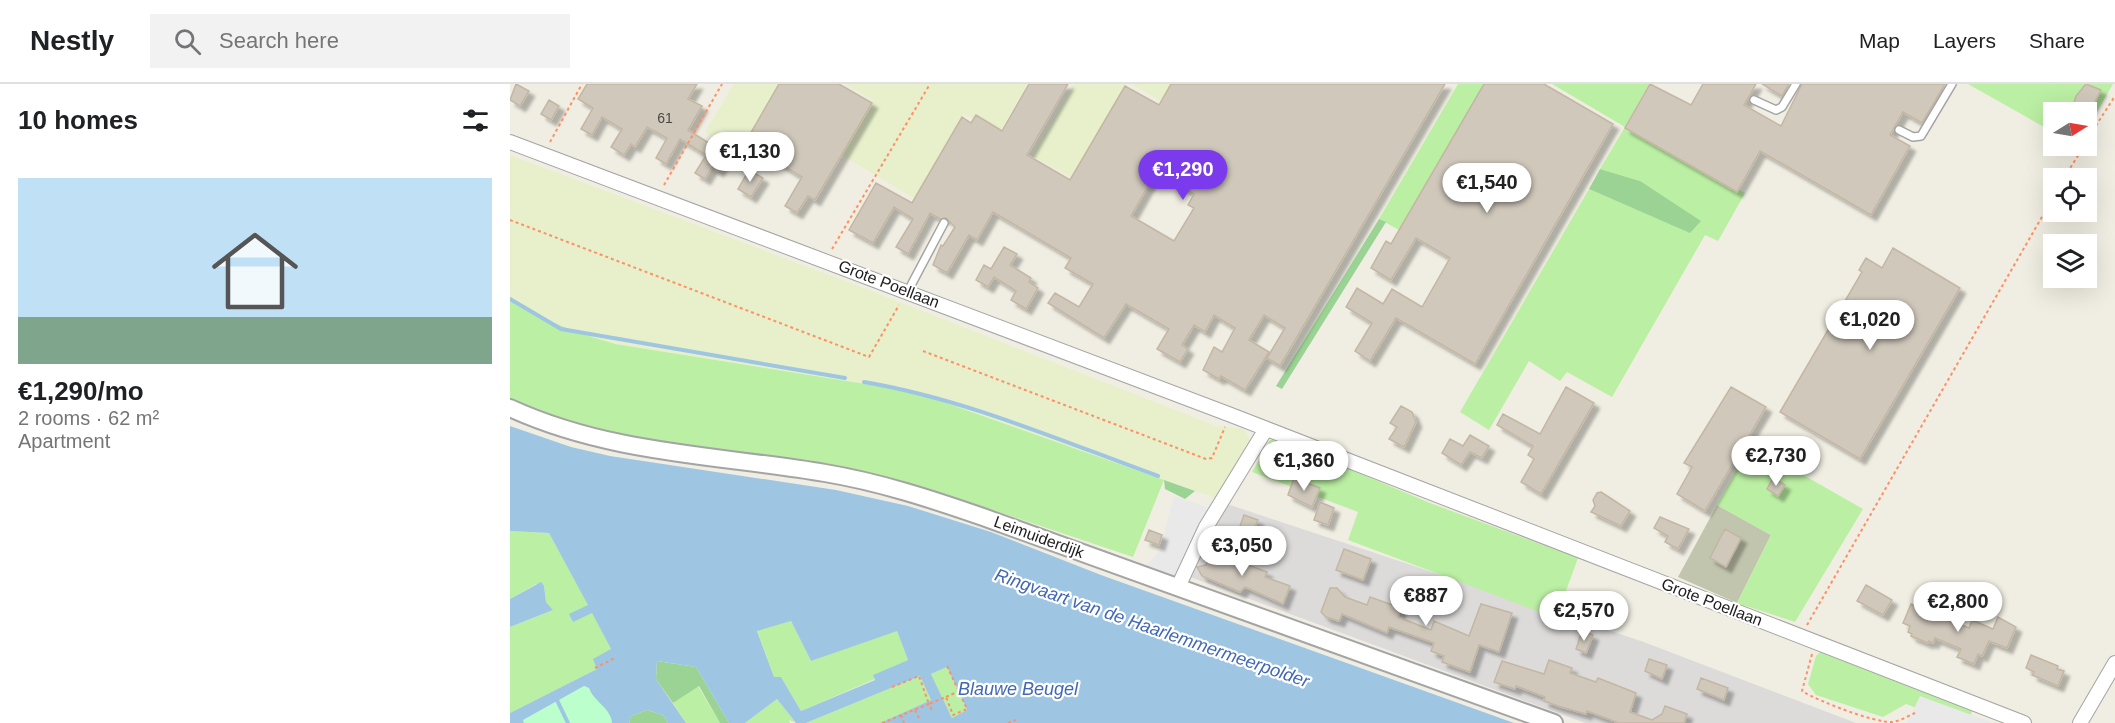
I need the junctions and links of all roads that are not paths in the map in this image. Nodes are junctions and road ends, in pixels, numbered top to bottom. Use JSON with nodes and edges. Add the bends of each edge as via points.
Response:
{"nodes":[{"id":1,"x":1796,"y":84,"type":"edge"},
{"id":2,"x":1952,"y":84,"type":"edge"},
{"id":3,"x":1754,"y":100,"type":"dead end"},
{"id":4,"x":1899,"y":130,"type":"dead end"},
{"id":5,"x":510,"y":142,"type":"edge"},
{"id":6,"x":944,"y":223,"type":"dead end"},
{"id":7,"x":906,"y":290,"type":"junction"},
{"id":8,"x":510,"y":408,"type":"edge"},
{"id":9,"x":1266,"y":429,"type":"junction"},
{"id":10,"x":1178,"y":587,"type":"junction"},
{"id":11,"x":2115,"y":663,"type":"edge"},
{"id":12,"x":1554,"y":723,"type":"edge"},
{"id":13,"x":2024,"y":723,"type":"edge"},
{"id":14,"x":2080,"y":723,"type":"edge"}],
"edges":[{"from":1,"to":3,"type":"lane","via":[[1776,110]]},
{"from":2,"to":4,"type":"lane","via":[[1921,136],[1913,137]]},
{"from":5,"to":7,"type":"street","name":"Grote Poellaan"},
{"from":6,"to":7,"type":"lane"},
{"from":7,"to":9,"type":"street","name":"Grote Poellaan"},
{"from":8,"to":10,"type":"street","name":"Leimuiderdijk","via":[[613,443],[789,473],[863,481],[914,494]]},
{"from":9,"to":10,"type":"street","via":[[1206,527]]},
{"from":9,"to":13,"type":"street","name":"Grote Poellaan"},
{"from":10,"to":12,"type":"street","name":"Leimuiderdijk"},
{"from":11,"to":14,"type":"street"}]}
